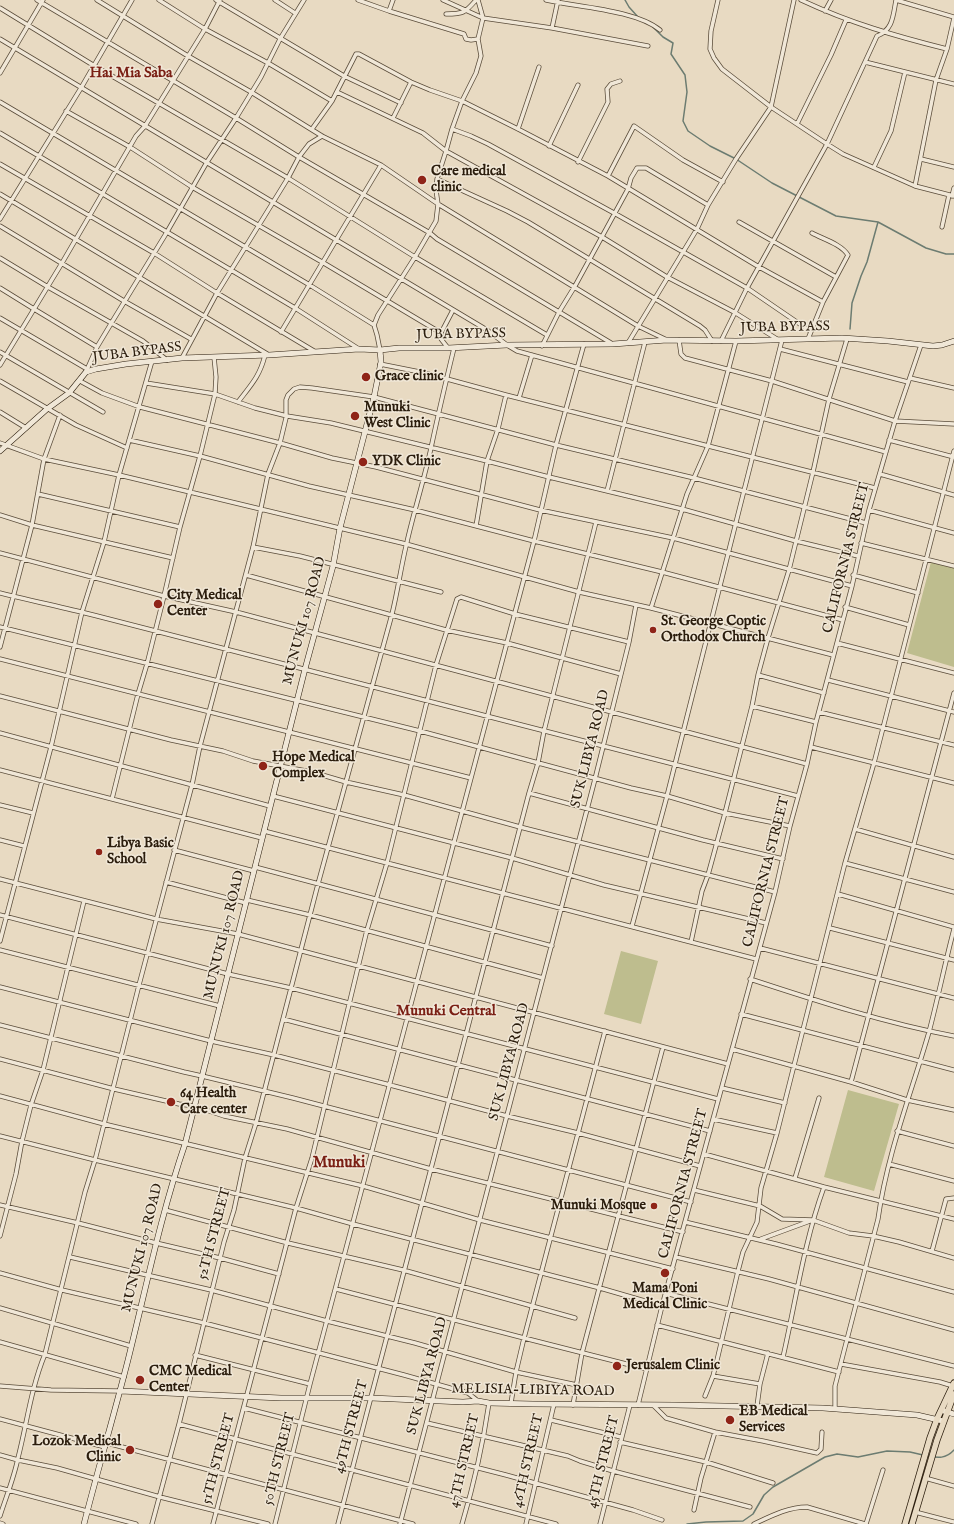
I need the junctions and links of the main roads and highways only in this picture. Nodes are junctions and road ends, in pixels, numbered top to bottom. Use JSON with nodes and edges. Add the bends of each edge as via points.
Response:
{"nodes":[{"id":1,"x":954,"y":341,"type":"edge"},
{"id":2,"x":380,"y":350,"type":"junction"},
{"id":3,"x":0,"y":451,"type":"edge"},
{"id":4,"x":953,"y":1384,"type":"edge"},
{"id":5,"x":120,"y":1391,"type":"junction"},
{"id":6,"x":954,"y":1394,"type":"edge"},
{"id":7,"x":944,"y":1411,"type":"junction"},
{"id":8,"x":954,"y":1414,"type":"edge"},
{"id":9,"x":937,"y":1419,"type":"junction"},
{"id":10,"x":943,"y":1421,"type":"junction"},
{"id":11,"x":84,"y":1524,"type":"edge"},
{"id":12,"x":905,"y":1524,"type":"edge"},
{"id":13,"x":912,"y":1524,"type":"edge"}],
"edges":[{"from":1,"to":2,"type":"main road","name":"JUBA BYPASS","via":[[942,345],[921,345],[847,339],[667,340],[613,344]]},
{"from":2,"to":3,"type":"main road","name":"JUBA BYPASS","via":[[182,358],[86,371],[69,393]]},
{"from":2,"to":5,"type":"main road","name":"MUNUKI 107 ROAD","via":[[374,397],[340,528],[333,566],[185,1144],[173,1178],[147,1276]]},
{"from":4,"to":7,"type":"main road"},
{"from":5,"to":9,"type":"main road","name":"MELISIA-LIBIYA ROAD","via":[[489,1403],[835,1408]]},
{"from":5,"to":11,"type":"main road","name":"MUNUKI 107 ROAD"},
{"from":6,"to":7,"type":"main road"},
{"from":7,"to":8,"type":"main road"},
{"from":7,"to":9,"type":"main road"},
{"from":7,"to":10,"type":"main road"},
{"from":9,"to":10,"type":"main road","name":"MELISIA-LIBIYA ROAD"},
{"from":9,"to":12,"type":"main road"},
{"from":10,"to":13,"type":"main road"}]}
